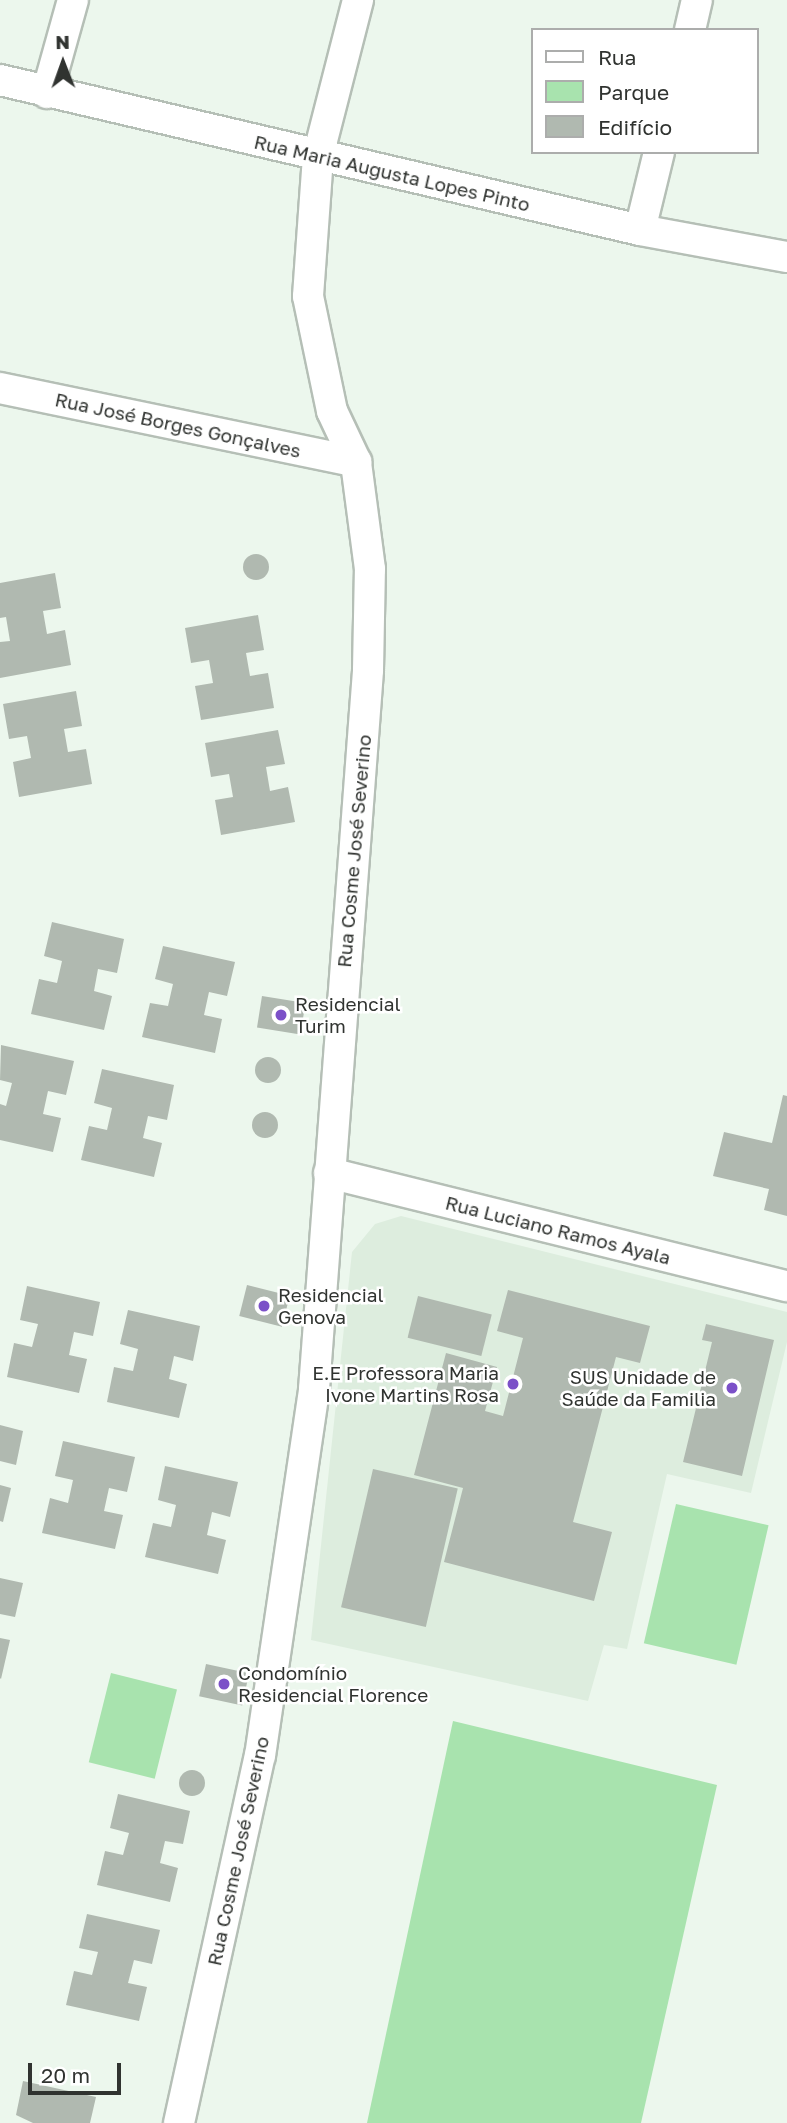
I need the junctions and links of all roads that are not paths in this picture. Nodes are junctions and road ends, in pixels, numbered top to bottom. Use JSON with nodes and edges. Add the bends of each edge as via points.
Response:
{"nodes":[{"id":1,"x":73,"y":0,"type":"edge"},
{"id":2,"x":358,"y":0,"type":"edge"},
{"id":3,"x":697,"y":0,"type":"edge"},
{"id":4,"x":690,"y":28,"type":"edge"},
{"id":5,"x":0,"y":79,"type":"edge"},
{"id":6,"x":47,"y":93,"type":"junction"},
{"id":7,"x":659,"y":154,"type":"edge"},
{"id":8,"x":318,"y":156,"type":"junction"},
{"id":9,"x":640,"y":230,"type":"junction"},
{"id":10,"x":787,"y":257,"type":"edge"},
{"id":11,"x":0,"y":388,"type":"edge"},
{"id":12,"x":356,"y":462,"type":"junction"},
{"id":13,"x":329,"y":1174,"type":"junction"},
{"id":14,"x":787,"y":1286,"type":"edge"},
{"id":15,"x":179,"y":2123,"type":"edge"}],
"edges":[{"from":1,"to":6,"type":"street"},
{"from":2,"to":8,"type":"street","name":"Rua Cosme José Severino"},
{"from":3,"to":4,"type":"street"},
{"from":5,"to":6,"type":"street","name":"Rua Maria Augusta Lopes Pinto"},
{"from":6,"to":8,"type":"street","name":"Rua Maria Augusta Lopes Pinto"},
{"from":7,"to":9,"type":"street"},
{"from":8,"to":9,"type":"street","name":"Rua Maria Augusta Lopes Pinto"},
{"from":8,"to":12,"type":"street","name":"Rua Cosme José Severino","via":[[308,296],[332,411]]},
{"from":9,"to":10,"type":"street","name":"Rua Maria Augusta Lopes Pinto"},
{"from":11,"to":12,"type":"street","name":"Rua José Borges Gonçalves"},
{"from":12,"to":13,"type":"street","name":"Rua Cosme José Severino","via":[[370,569],[368,670]]},
{"from":13,"to":14,"type":"street","name":"Rua Luciano Ramos Ayala"},
{"from":13,"to":15,"type":"street","name":"Rua Cosme José Severino","via":[[314,1389],[260,1756]]}]}
